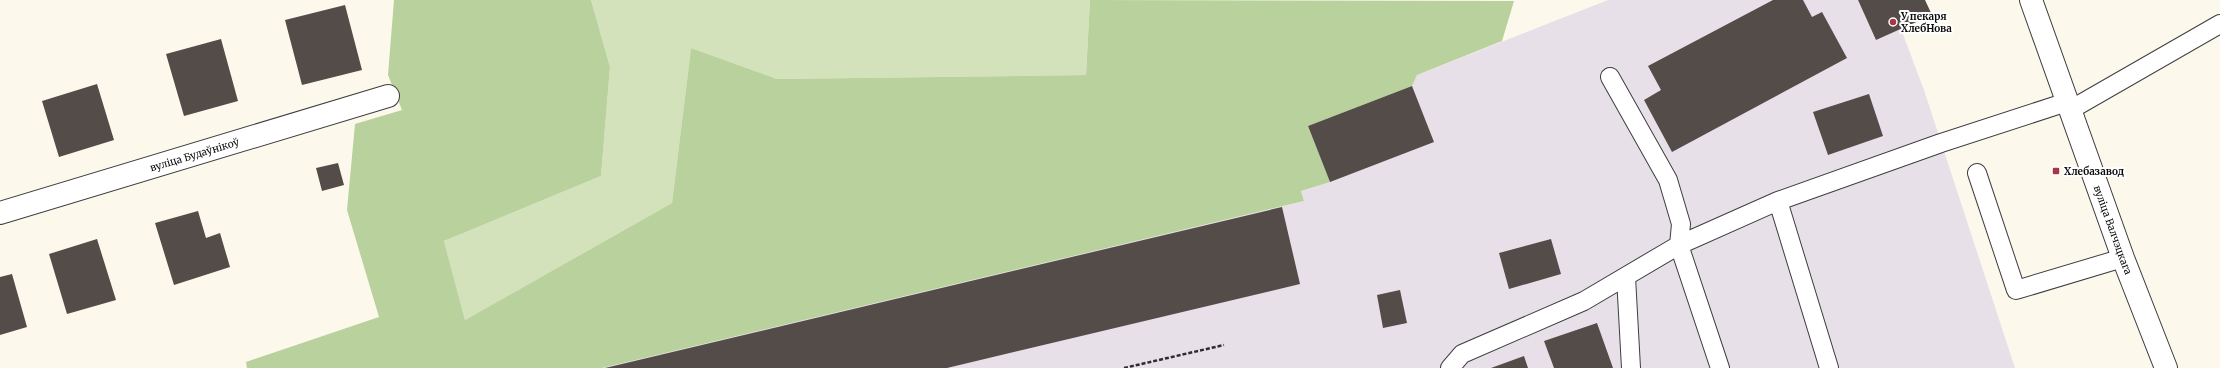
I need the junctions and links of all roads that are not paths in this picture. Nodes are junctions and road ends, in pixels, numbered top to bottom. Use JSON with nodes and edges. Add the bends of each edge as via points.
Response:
{"nodes":[{"id":1,"x":2031,"y":0,"type":"edge"},
{"id":2,"x":2220,"y":24,"type":"edge"},
{"id":3,"x":1610,"y":77,"type":"dead end"},
{"id":4,"x":388,"y":96,"type":"dead end"},
{"id":5,"x":2069,"y":106,"type":"junction"},
{"id":6,"x":1977,"y":173,"type":"dead end"},
{"id":7,"x":1778,"y":201,"type":"junction"},
{"id":8,"x":0,"y":213,"type":"edge"},
{"id":9,"x":1679,"y":245,"type":"junction"},
{"id":10,"x":2123,"y":258,"type":"junction"},
{"id":11,"x":1626,"y":276,"type":"junction"},
{"id":12,"x":1450,"y":368,"type":"edge"},
{"id":13,"x":1631,"y":368,"type":"edge"},
{"id":14,"x":1720,"y":368,"type":"edge"},
{"id":15,"x":1829,"y":368,"type":"edge"},
{"id":16,"x":2166,"y":368,"type":"edge"}],
"edges":[{"from":1,"to":5,"type":"street","name":"вуліца Валчэцкага"},
{"from":2,"to":5,"type":"lane"},
{"from":3,"to":9,"type":"lane","via":[[1668,180],[1681,224]]},
{"from":4,"to":8,"type":"street","name":"вуліца Будаўнікоў"},
{"from":5,"to":7,"type":"lane","via":[[1941,143]]},
{"from":5,"to":10,"type":"street","name":"вуліца Валчэцкага"},
{"from":6,"to":10,"type":"lane","via":[[2016,290]]},
{"from":7,"to":9,"type":"lane"},
{"from":7,"to":15,"type":"lane"},
{"from":9,"to":11,"type":"lane"},
{"from":9,"to":14,"type":"lane"},
{"from":10,"to":16,"type":"street","name":"вуліца Валчэцкага"},
{"from":11,"to":12,"type":"lane","via":[[1584,301],[1462,354]]},
{"from":11,"to":13,"type":"lane"}]}
